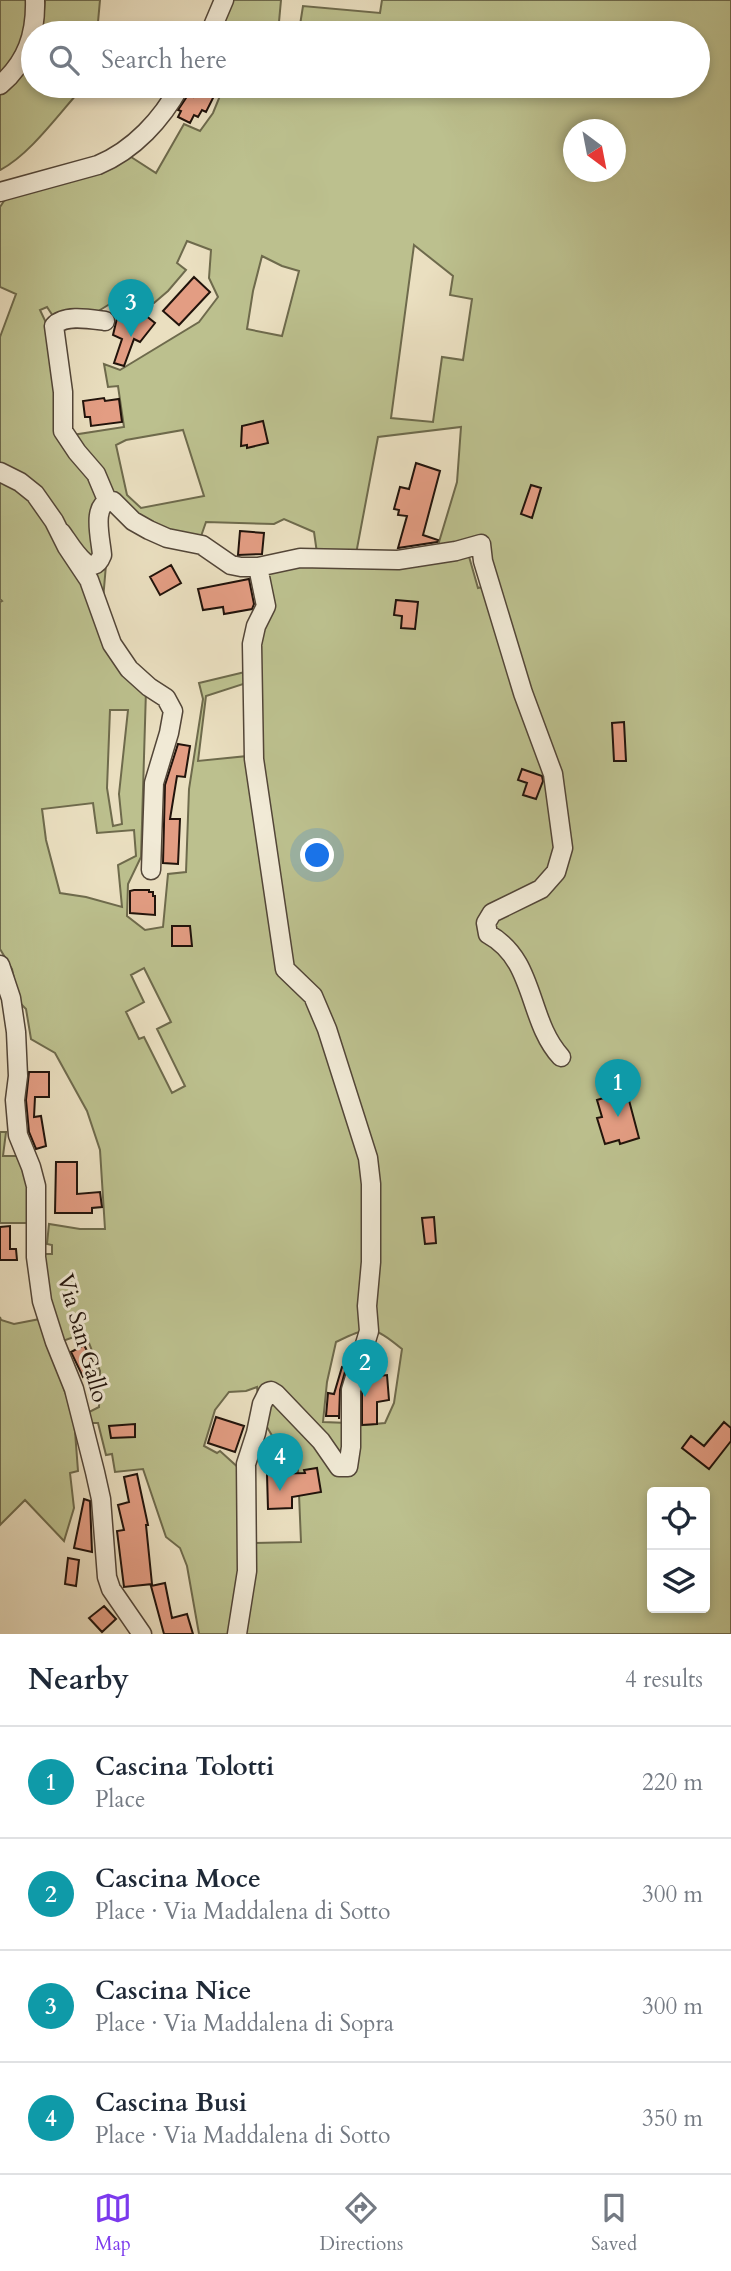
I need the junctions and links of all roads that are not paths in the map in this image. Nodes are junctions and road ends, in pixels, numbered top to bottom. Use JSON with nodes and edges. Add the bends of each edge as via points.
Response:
{"nodes":[{"id":1,"x":35,"y":0,"type":"edge"},
{"id":2,"x":224,"y":0,"type":"edge"},
{"id":3,"x":34,"y":21,"type":"edge"},
{"id":4,"x":215,"y":21,"type":"edge"},
{"id":5,"x":21,"y":62,"type":"edge"},
{"id":6,"x":0,"y":85,"type":"edge"},
{"id":7,"x":172,"y":98,"type":"edge"},
{"id":8,"x":0,"y":192,"type":"edge"},
{"id":9,"x":44,"y":309,"type":"dead end"},
{"id":10,"x":105,"y":321,"type":"dead end"},
{"id":11,"x":54,"y":326,"type":"junction"},
{"id":12,"x":0,"y":472,"type":"edge"},
{"id":13,"x":107,"y":500,"type":"junction"},
{"id":14,"x":61,"y":532,"type":"junction"},
{"id":15,"x":100,"y":561,"type":"junction"},
{"id":16,"x":258,"y":567,"type":"junction"},
{"id":17,"x":91,"y":587,"type":"junction"},
{"id":18,"x":151,"y":870,"type":"dead end"},
{"id":19,"x":0,"y":965,"type":"edge"},
{"id":20,"x":561,"y":1058,"type":"dead end"},
{"id":21,"x":142,"y":1634,"type":"edge"},
{"id":22,"x":237,"y":1634,"type":"edge"}],
"edges":[{"from":1,"to":3,"type":"street"},
{"from":2,"to":4,"type":"street"},
{"from":5,"to":6,"type":"street"},
{"from":7,"to":8,"type":"street","via":[[138,140],[111,160]]},
{"from":9,"to":11,"type":"street"},
{"from":10,"to":11,"type":"street","via":[[66,319]]},
{"from":11,"to":13,"type":"street","via":[[63,430],[96,474]]},
{"from":12,"to":14,"type":"street","via":[[34,494]]},
{"from":13,"to":15,"type":"street","via":[[98,513]]},
{"from":13,"to":16,"type":"street","via":[[113,500],[133,522],[167,538],[202,545],[231,565]]},
{"from":14,"to":15,"type":"street","via":[[82,561],[88,565]]},
{"from":14,"to":17,"type":"street"},
{"from":15,"to":17,"type":"street"},
{"from":16,"to":20,"type":"street","via":[[300,558],[411,558],[481,544],[523,693],[553,774],[563,848],[556,872],[541,889],[492,913],[486,923],[488,934],[500,941],[525,975],[540,1024]]},
{"from":16,"to":22,"type":"street","via":[[266,606],[252,644],[254,759],[285,969],[313,996],[368,1158],[371,1262],[369,1331],[351,1390],[348,1467],[335,1463],[321,1441],[276,1394],[268,1392],[262,1404],[246,1464],[247,1571]]},
{"from":17,"to":18,"type":"street","via":[[112,644],[129,669],[166,698],[173,711],[154,783]]},
{"from":19,"to":21,"type":"street","name":"Via San Gallo","via":[[16,1031],[18,1135],[36,1186],[36,1256],[42,1301],[74,1389],[96,1472],[107,1577]]}]}
